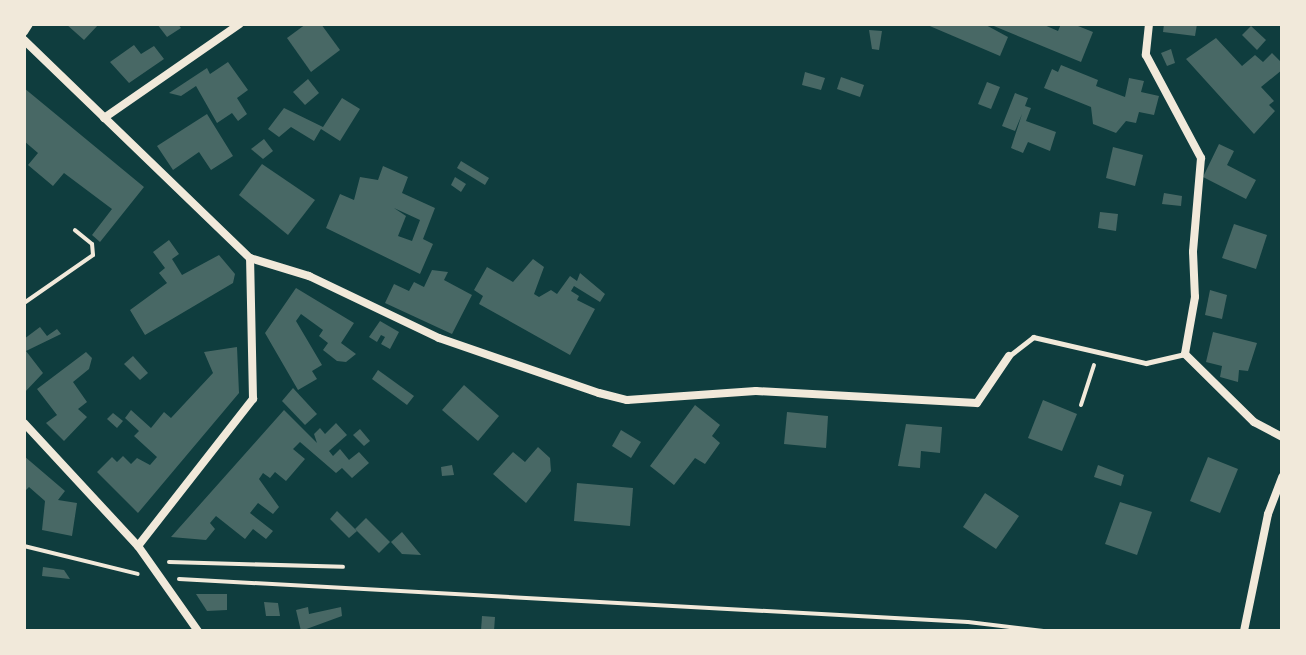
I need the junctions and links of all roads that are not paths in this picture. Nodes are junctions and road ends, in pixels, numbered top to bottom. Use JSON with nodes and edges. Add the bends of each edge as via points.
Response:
{"nodes":[{"id":1,"x":29,"y":24,"type":"edge"},
{"id":2,"x":240,"y":24,"type":"edge"},
{"id":3,"x":1149,"y":24,"type":"edge"},
{"id":4,"x":24,"y":32,"type":"edge"},
{"id":5,"x":24,"y":40,"type":"edge"},
{"id":6,"x":104,"y":118,"type":"junction"},
{"id":7,"x":250,"y":258,"type":"junction"},
{"id":8,"x":1185,"y":354,"type":"junction"},
{"id":9,"x":1009,"y":356,"type":"joint"},
{"id":10,"x":24,"y":423,"type":"edge"},
{"id":11,"x":1282,"y":437,"type":"edge"},
{"id":12,"x":1282,"y":477,"type":"edge"},
{"id":13,"x":138,"y":546,"type":"junction"},
{"id":14,"x":198,"y":631,"type":"edge"},
{"id":15,"x":1244,"y":631,"type":"edge"}],
"edges":[{"from":1,"to":4,"type":"street"},
{"from":2,"to":6,"type":"street"},
{"from":3,"to":8,"type":"street","via":[[1146,55],[1201,158],[1195,297]]},
{"from":5,"to":6,"type":"street"},
{"from":6,"to":7,"type":"street"},
{"from":7,"to":9,"type":"street","via":[[309,276],[439,338],[627,400],[756,391],[977,403]]},
{"from":7,"to":13,"type":"street","via":[[253,399]]},
{"from":8,"to":9,"type":"lane","via":[[1146,363],[1033,337]]},
{"from":8,"to":11,"type":"street","via":[[1254,422]]},
{"from":10,"to":13,"type":"street"},
{"from":12,"to":15,"type":"street","via":[[1268,514]]},
{"from":13,"to":14,"type":"street"}]}
